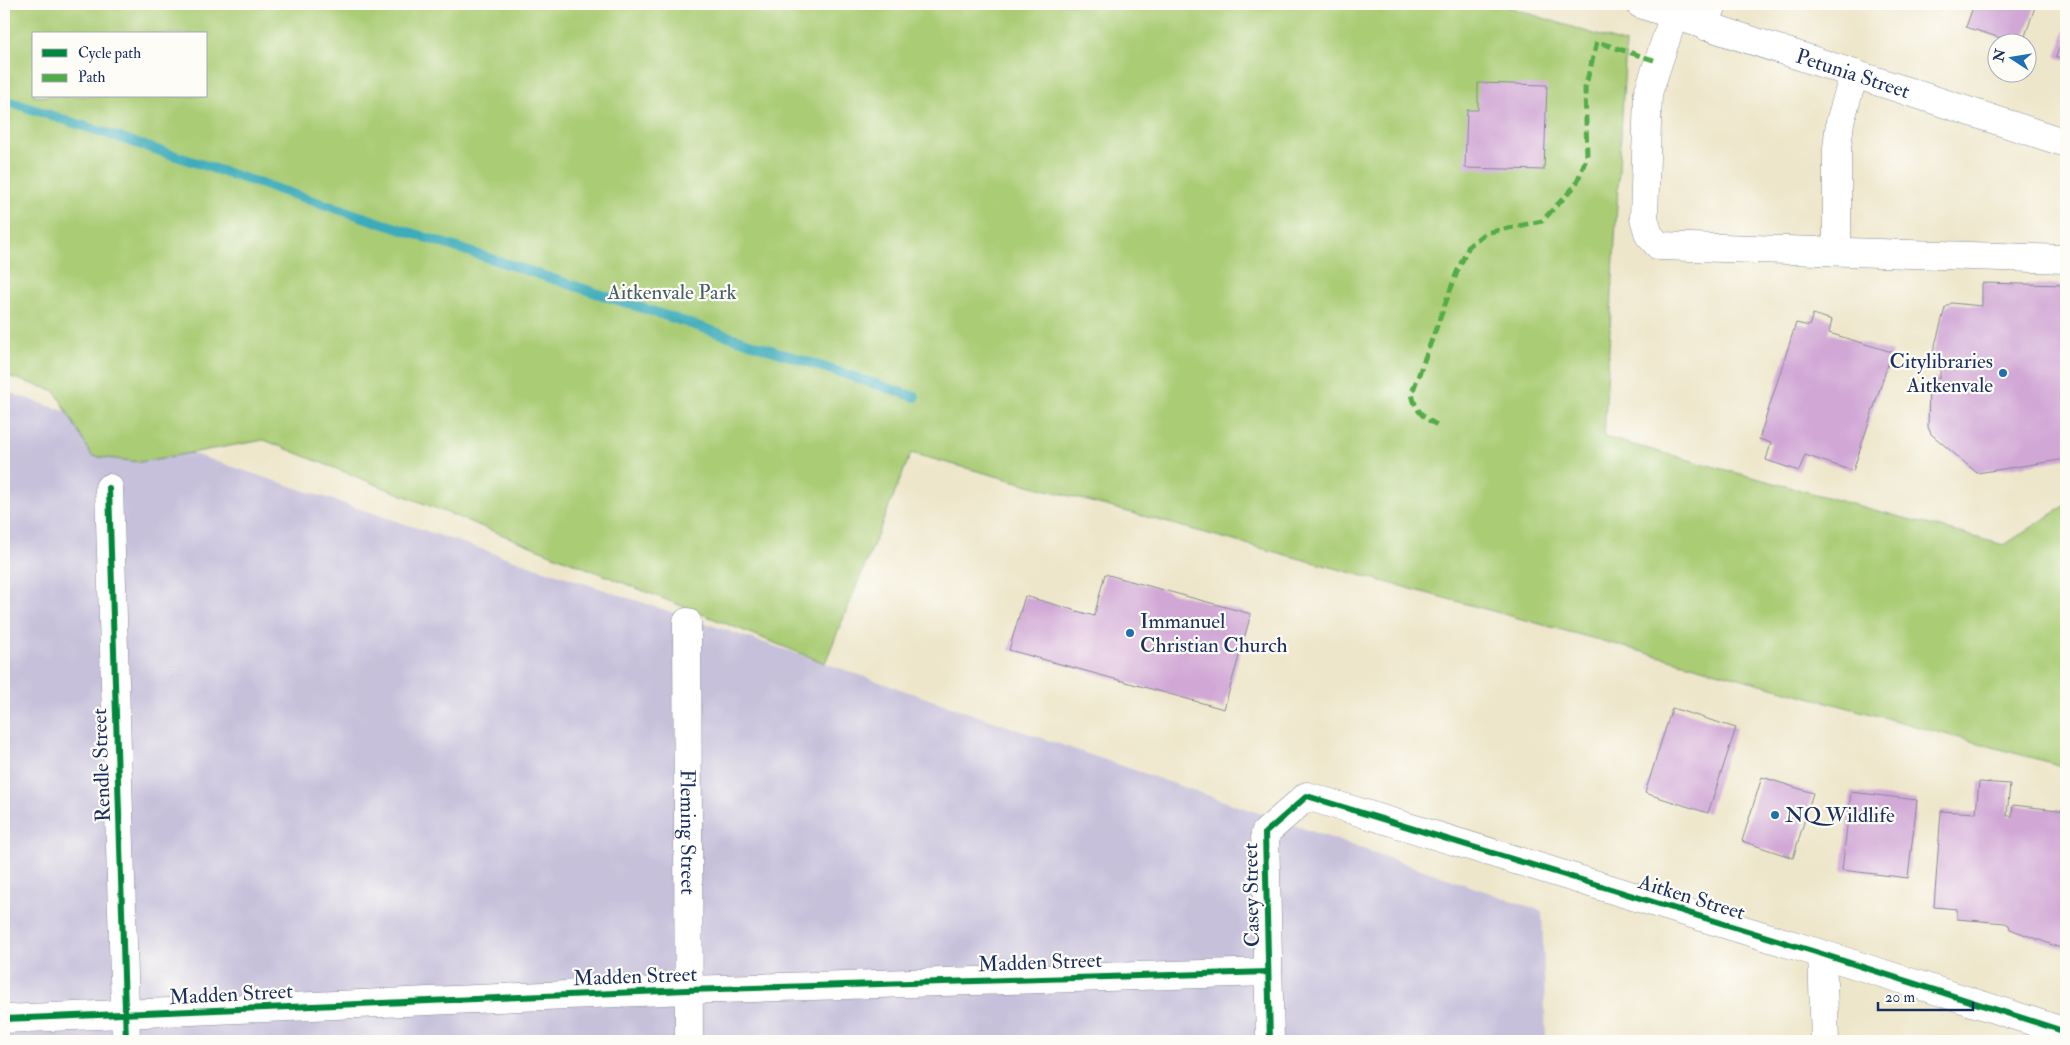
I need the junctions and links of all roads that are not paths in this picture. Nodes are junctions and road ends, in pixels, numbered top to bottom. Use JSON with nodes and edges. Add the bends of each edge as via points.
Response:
{"nodes":[{"id":1,"x":1640,"y":4,"type":"edge"},
{"id":2,"x":1674,"y":15,"type":"junction"},
{"id":3,"x":1709,"y":15,"type":"edge"},
{"id":4,"x":1854,"y":74,"type":"junction"},
{"id":5,"x":2066,"y":143,"type":"edge"},
{"id":6,"x":1837,"y":252,"type":"junction"},
{"id":7,"x":2066,"y":259,"type":"edge"},
{"id":8,"x":109,"y":488,"type":"dead end"},
{"id":9,"x":687,"y":622,"type":"dead end"},
{"id":10,"x":1307,"y":796,"type":"joint"},
{"id":11,"x":1822,"y":954,"type":"junction"},
{"id":12,"x":1268,"y":972,"type":"junction"},
{"id":13,"x":687,"y":990,"type":"junction"},
{"id":14,"x":4,"y":1019,"type":"edge"},
{"id":15,"x":126,"y":1028,"type":"edge"},
{"id":16,"x":2066,"y":1032,"type":"edge"},
{"id":17,"x":689,"y":1041,"type":"edge"},
{"id":18,"x":1270,"y":1041,"type":"edge"},
{"id":19,"x":1825,"y":1041,"type":"edge"}],
"edges":[{"from":1,"to":2,"type":"street","name":"Petunia Street"},
{"from":2,"to":3,"type":"street","name":"Petunia Street"},
{"from":2,"to":6,"type":"street","via":[[1648,93],[1644,218],[1649,235],[1659,246]]},
{"from":3,"to":4,"type":"street","name":"Petunia Street"},
{"from":4,"to":5,"type":"street","name":"Petunia Street"},
{"from":4,"to":6,"type":"street","via":[[1840,122],[1837,148]]},
{"from":6,"to":7,"type":"street"},
{"from":8,"to":15,"type":"street","name":"Rendle Street"},
{"from":9,"to":13,"type":"street","name":"Fleming Street"},
{"from":10,"to":11,"type":"street","name":"Aitken Street"},
{"from":10,"to":12,"type":"street","name":"Casey Street","via":[[1265,833]]},
{"from":11,"to":16,"type":"street","name":"Aitken Street"},
{"from":11,"to":19,"type":"street"},
{"from":12,"to":13,"type":"street","name":"Madden Street"},
{"from":12,"to":18,"type":"street","name":"Casey Street"},
{"from":13,"to":15,"type":"street","name":"Madden Street"},
{"from":13,"to":17,"type":"street","name":"Fleming Street"},
{"from":14,"to":15,"type":"street","name":"Madden Street"}]}
